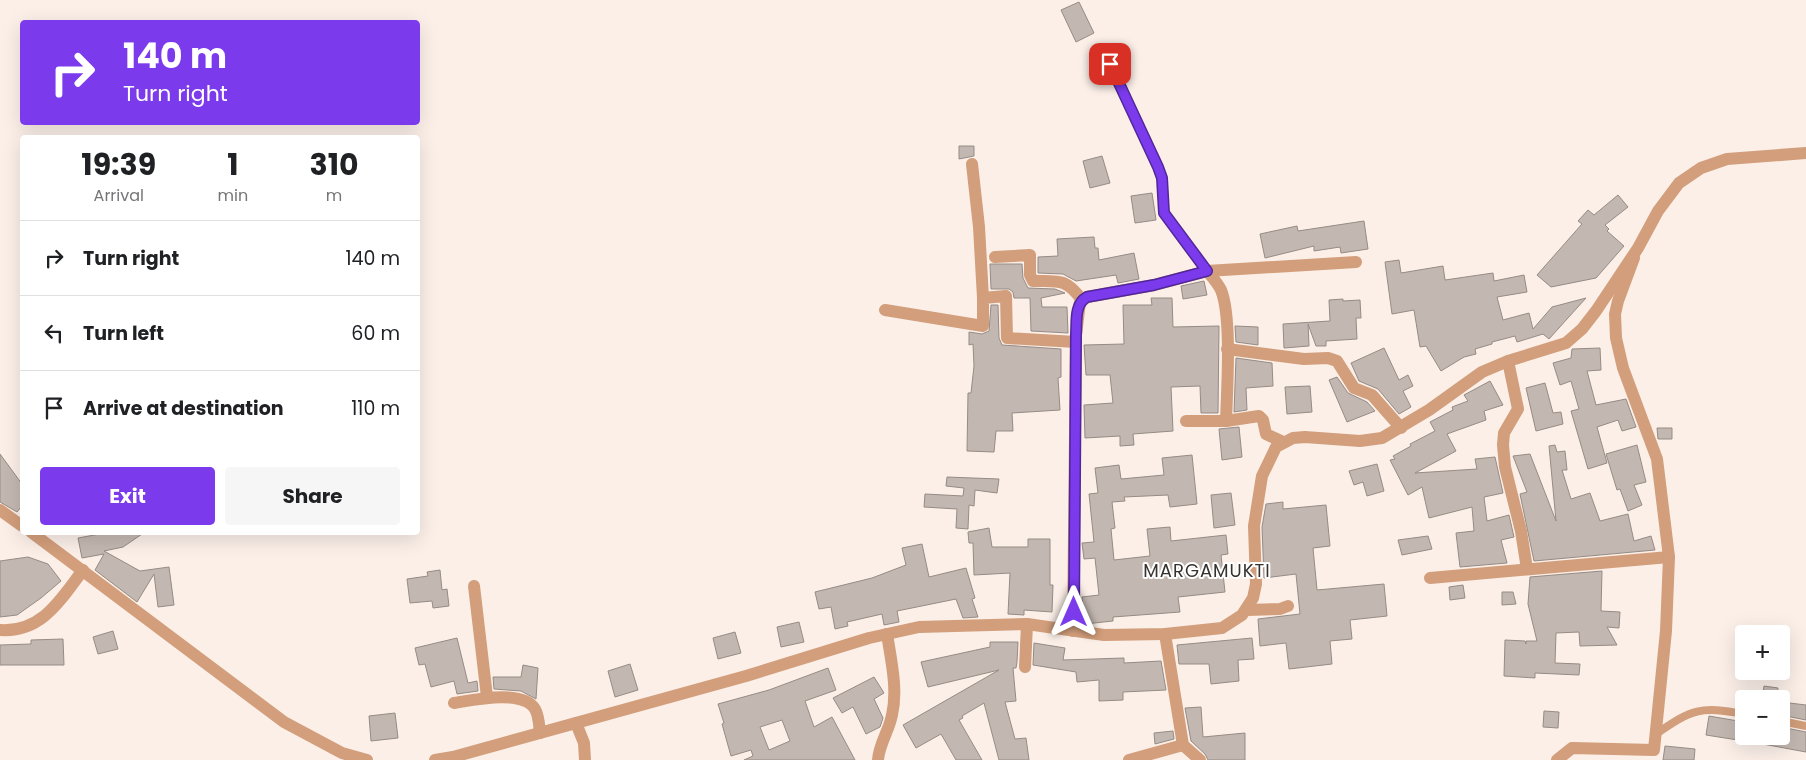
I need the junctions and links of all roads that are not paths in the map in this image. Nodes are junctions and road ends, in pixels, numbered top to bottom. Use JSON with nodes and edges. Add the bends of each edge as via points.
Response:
{"nodes":[{"id":1,"x":1102,"y":48,"type":"dead end"},
{"id":2,"x":1806,"y":153,"type":"edge"},
{"id":3,"x":972,"y":164,"type":"dead end"},
{"id":4,"x":1638,"y":248,"type":"junction"},
{"id":5,"x":995,"y":257,"type":"dead end"},
{"id":6,"x":1356,"y":262,"type":"dead end"},
{"id":7,"x":1207,"y":271,"type":"junction"},
{"id":8,"x":983,"y":298,"type":"junction"},
{"id":9,"x":1082,"y":300,"type":"junction"},
{"id":10,"x":885,"y":310,"type":"dead end"},
{"id":11,"x":1076,"y":342,"type":"junction"},
{"id":12,"x":1227,"y":349,"type":"junction"},
{"id":13,"x":1508,"y":361,"type":"junction"},
{"id":14,"x":1226,"y":421,"type":"junction"},
{"id":15,"x":1186,"y":422,"type":"dead end"},
{"id":16,"x":1401,"y":428,"type":"junction"},
{"id":17,"x":1283,"y":442,"type":"junction"},
{"id":18,"x":0,"y":510,"type":"edge"},
{"id":19,"x":20,"y":525,"type":"edge"},
{"id":20,"x":35,"y":535,"type":"edge"},
{"id":21,"x":1668,"y":557,"type":"junction"},
{"id":22,"x":1527,"y":569,"type":"junction"},
{"id":23,"x":83,"y":570,"type":"junction"},
{"id":24,"x":1430,"y":578,"type":"dead end"},
{"id":25,"x":474,"y":586,"type":"dead end"},
{"id":26,"x":1288,"y":606,"type":"dead end"},
{"id":27,"x":1247,"y":610,"type":"junction"},
{"id":28,"x":1027,"y":624,"type":"junction"},
{"id":29,"x":0,"y":630,"type":"edge"},
{"id":30,"x":1073,"y":631,"type":"junction"},
{"id":31,"x":887,"y":634,"type":"junction"},
{"id":32,"x":1165,"y":634,"type":"junction"},
{"id":33,"x":1025,"y":667,"type":"dead end"},
{"id":34,"x":487,"y":698,"type":"junction"},
{"id":35,"x":454,"y":703,"type":"dead end"},
{"id":36,"x":1735,"y":713,"type":"edge"},
{"id":37,"x":576,"y":723,"type":"junction"},
{"id":38,"x":1790,"y":723,"type":"edge"},
{"id":39,"x":1806,"y":726,"type":"edge"},
{"id":40,"x":540,"y":733,"type":"junction"},
{"id":41,"x":1656,"y":734,"type":"junction"},
{"id":42,"x":1183,"y":744,"type":"junction"},
{"id":43,"x":1654,"y":755,"type":"edge"},
{"id":44,"x":367,"y":760,"type":"edge"},
{"id":45,"x":435,"y":760,"type":"edge"},
{"id":46,"x":585,"y":760,"type":"edge"},
{"id":47,"x":878,"y":760,"type":"edge"},
{"id":48,"x":1129,"y":760,"type":"edge"},
{"id":49,"x":1200,"y":760,"type":"edge"},
{"id":50,"x":1557,"y":760,"type":"edge"}],
"edges":[{"from":1,"to":7,"type":"lane","via":[[1158,167],[1162,178],[1164,213]]},
{"from":2,"to":4,"type":"street","via":[[1727,159],[1701,168],[1679,183],[1658,211]]},
{"from":3,"to":8,"type":"street","via":[[980,227]]},
{"from":4,"to":13,"type":"street","via":[[1596,311],[1574,337],[1553,349]]},
{"from":4,"to":21,"type":"street","via":[[1618,301],[1616,338],[1622,368],[1657,460]]},
{"from":5,"to":9,"type":"street","via":[[1030,255],[1033,281],[1063,281],[1072,286]]},
{"from":6,"to":7,"type":"street"},
{"from":7,"to":9,"type":"street"},
{"from":7,"to":12,"type":"street","via":[[1221,291],[1226,315]]},
{"from":8,"to":10,"type":"street","via":[[983,326]]},
{"from":8,"to":11,"type":"street","via":[[1006,296],[1007,338]]},
{"from":9,"to":11,"type":"street","via":[[1078,306]]},
{"from":11,"to":30,"type":"street"},
{"from":12,"to":14,"type":"street"},
{"from":12,"to":16,"type":"street","via":[[1337,361],[1354,388],[1372,395]]},
{"from":13,"to":16,"type":"street","via":[[1482,372]]},
{"from":13,"to":22,"type":"street","via":[[1518,409],[1504,433],[1505,467]]},
{"from":14,"to":15,"type":"street"},
{"from":14,"to":17,"type":"street","via":[[1259,416],[1266,434]]},
{"from":16,"to":17,"type":"street","via":[[1372,440],[1305,437]]},
{"from":17,"to":27,"type":"street","via":[[1270,455],[1262,476],[1254,526],[1256,584]]},
{"from":18,"to":19,"type":"street"},
{"from":20,"to":23,"type":"street"},
{"from":21,"to":22,"type":"street"},
{"from":21,"to":41,"type":"street","via":[[1666,631]]},
{"from":22,"to":24,"type":"street"},
{"from":23,"to":29,"type":"street","via":[[47,616],[24,628]]},
{"from":23,"to":44,"type":"street","via":[[284,722],[342,753]]},
{"from":25,"to":34,"type":"street"},
{"from":26,"to":27,"type":"street"},
{"from":27,"to":32,"type":"street","via":[[1222,628]]},
{"from":28,"to":30,"type":"street"},
{"from":28,"to":31,"type":"street","via":[[919,627]]},
{"from":28,"to":33,"type":"street"},
{"from":30,"to":32,"type":"street","via":[[1104,635]]},
{"from":31,"to":37,"type":"street"},
{"from":31,"to":47,"type":"street","via":[[895,698]]},
{"from":32,"to":42,"type":"street"},
{"from":34,"to":35,"type":"street"},
{"from":34,"to":40,"type":"street","via":[[500,696],[530,704],[536,712]]},
{"from":36,"to":41,"type":"lane","via":[[1695,711],[1681,716]]},
{"from":37,"to":40,"type":"street"},
{"from":37,"to":46,"type":"street","via":[[584,743]]},
{"from":38,"to":39,"type":"lane"},
{"from":40,"to":45,"type":"street"},
{"from":41,"to":43,"type":"street"},
{"from":42,"to":48,"type":"street"},
{"from":42,"to":49,"type":"street"},
{"from":43,"to":50,"type":"street","via":[[1572,748]]}]}
